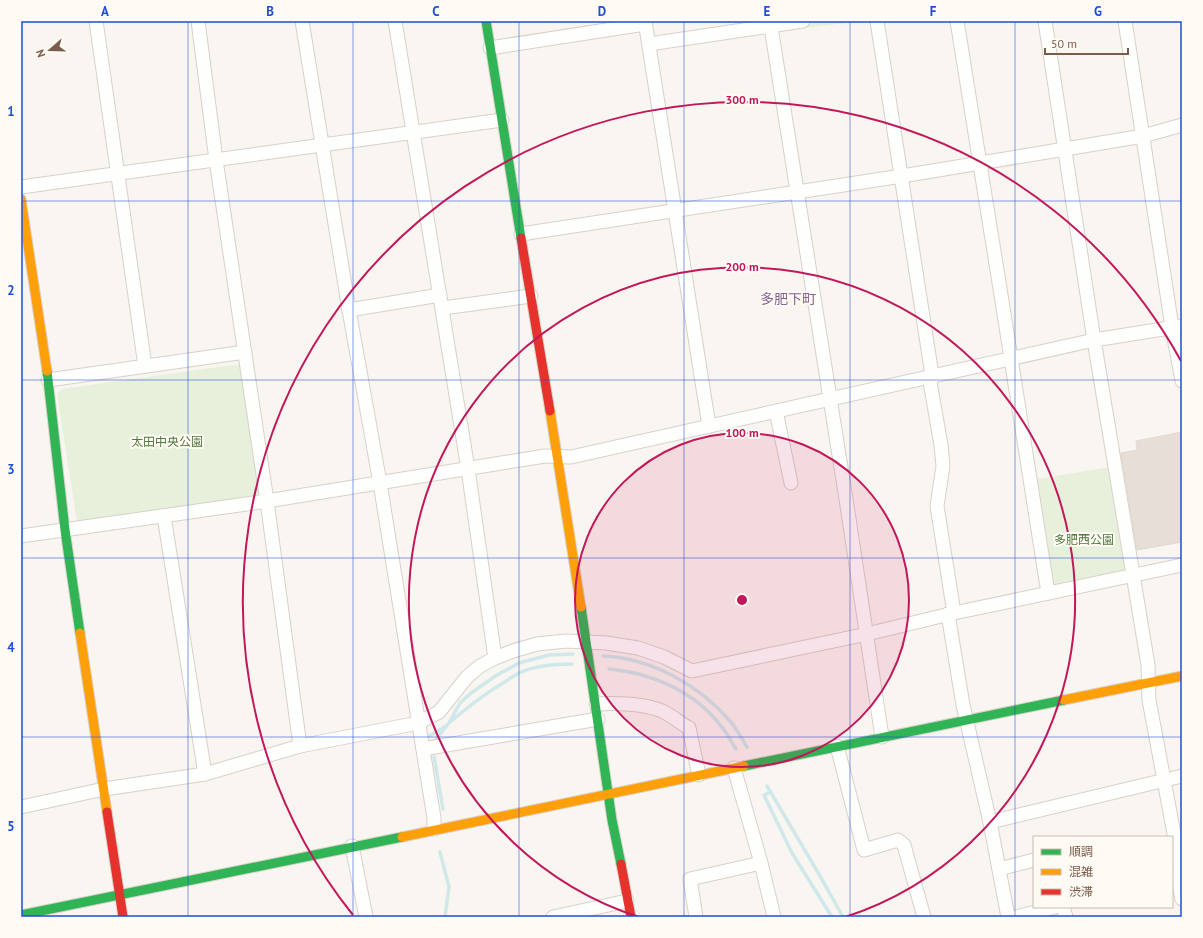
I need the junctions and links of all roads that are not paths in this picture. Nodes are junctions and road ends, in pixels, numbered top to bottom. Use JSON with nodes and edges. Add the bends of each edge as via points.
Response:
{"nodes":[{"id":1,"x":96,"y":21,"type":"edge"},
{"id":2,"x":198,"y":21,"type":"edge"},
{"id":3,"x":302,"y":21,"type":"edge"},
{"id":4,"x":395,"y":21,"type":"edge"},
{"id":5,"x":486,"y":21,"type":"edge"},
{"id":6,"x":803,"y":21,"type":"edge"},
{"id":7,"x":877,"y":21,"type":"edge"},
{"id":8,"x":957,"y":21,"type":"edge"},
{"id":9,"x":1045,"y":21,"type":"edge"},
{"id":10,"x":1125,"y":21,"type":"edge"},
{"id":11,"x":645,"y":22,"type":"edge"},
{"id":12,"x":770,"y":24,"type":"edge"},
{"id":13,"x":649,"y":44,"type":"junction"},
{"id":14,"x":490,"y":48,"type":"junction"},
{"id":15,"x":502,"y":120,"type":"junction"},
{"id":16,"x":1182,"y":125,"type":"edge"},
{"id":17,"x":413,"y":132,"type":"junction"},
{"id":18,"x":1143,"y":136,"type":"junction"},
{"id":19,"x":322,"y":145,"type":"junction"},
{"id":20,"x":1065,"y":149,"type":"junction"},
{"id":21,"x":216,"y":160,"type":"junction"},
{"id":22,"x":981,"y":162,"type":"junction"},
{"id":23,"x":117,"y":174,"type":"junction"},
{"id":24,"x":902,"y":176,"type":"junction"},
{"id":25,"x":21,"y":187,"type":"edge"},
{"id":26,"x":797,"y":192,"type":"junction"},
{"id":27,"x":21,"y":199,"type":"edge"},
{"id":28,"x":676,"y":210,"type":"junction"},
{"id":29,"x":521,"y":234,"type":"junction"},
{"id":30,"x":27,"y":277,"type":"edge"},
{"id":31,"x":531,"y":296,"type":"junction"},
{"id":32,"x":442,"y":302,"type":"junction"},
{"id":33,"x":349,"y":310,"type":"junction"},
{"id":34,"x":1177,"y":327,"type":"edge"},
{"id":35,"x":1094,"y":340,"type":"junction"},
{"id":36,"x":245,"y":352,"type":"junction"},
{"id":37,"x":1010,"y":358,"type":"junction"},
{"id":38,"x":145,"y":366,"type":"junction"},
{"id":39,"x":931,"y":376,"type":"junction"},
{"id":40,"x":48,"y":380,"type":"junction"},
{"id":41,"x":1182,"y":380,"type":"edge"},
{"id":42,"x":830,"y":398,"type":"junction"},
{"id":43,"x":776,"y":411,"type":"junction"},
{"id":44,"x":709,"y":426,"type":"junction"},
{"id":45,"x":557,"y":457,"type":"junction"},
{"id":46,"x":468,"y":468,"type":"junction"},
{"id":47,"x":380,"y":483,"type":"junction"},
{"id":48,"x":790,"y":483,"type":"dead end"},
{"id":49,"x":267,"y":501,"type":"junction"},
{"id":50,"x":164,"y":516,"type":"junction"},
{"id":51,"x":65,"y":530,"type":"junction"},
{"id":52,"x":21,"y":536,"type":"edge"},
{"id":53,"x":1182,"y":565,"type":"edge"},
{"id":54,"x":1133,"y":575,"type":"junction"},
{"id":55,"x":1048,"y":593,"type":"junction"},
{"id":56,"x":951,"y":614,"type":"junction"},
{"id":57,"x":867,"y":634,"type":"junction"},
{"id":58,"x":586,"y":642,"type":"junction"},
{"id":59,"x":495,"y":658,"type":"junction"},
{"id":60,"x":1182,"y":676,"type":"edge"},
{"id":61,"x":1148,"y":682,"type":"junction"},
{"id":62,"x":596,"y":704,"type":"junction"},
{"id":63,"x":598,"y":719,"type":"junction"},
{"id":64,"x":966,"y":720,"type":"junction"},
{"id":65,"x":418,"y":723,"type":"junction"},
{"id":66,"x":882,"y":737,"type":"junction"},
{"id":67,"x":300,"y":746,"type":"junction"},
{"id":68,"x":837,"y":746,"type":"junction"},
{"id":69,"x":423,"y":749,"type":"junction"},
{"id":70,"x":734,"y":768,"type":"junction"},
{"id":71,"x":205,"y":774,"type":"junction"},
{"id":72,"x":699,"y":775,"type":"junction"},
{"id":73,"x":1182,"y":776,"type":"edge"},
{"id":74,"x":1164,"y":780,"type":"junction"},
{"id":75,"x":104,"y":789,"type":"junction"},
{"id":76,"x":608,"y":794,"type":"junction"},
{"id":77,"x":21,"y":806,"type":"edge"},
{"id":78,"x":990,"y":822,"type":"junction"},
{"id":79,"x":434,"y":829,"type":"junction"},
{"id":80,"x":1173,"y":836,"type":"edge"},
{"id":81,"x":1173,"y":839,"type":"edge"},
{"id":82,"x":352,"y":846,"type":"junction"},
{"id":83,"x":1033,"y":860,"type":"edge"},
{"id":84,"x":762,"y":863,"type":"junction"},
{"id":85,"x":999,"y":869,"type":"junction"},
{"id":86,"x":1178,"y":872,"type":"edge"},
{"id":87,"x":119,"y":894,"type":"junction"},
{"id":88,"x":1182,"y":899,"type":"edge"},
{"id":89,"x":627,"y":900,"type":"junction"},
{"id":90,"x":1053,"y":908,"type":"edge"},
{"id":91,"x":21,"y":915,"type":"edge"},
{"id":92,"x":1031,"y":915,"type":"edge"},
{"id":93,"x":123,"y":917,"type":"edge"},
{"id":94,"x":366,"y":917,"type":"edge"},
{"id":95,"x":553,"y":917,"type":"edge"},
{"id":96,"x":631,"y":917,"type":"edge"},
{"id":97,"x":696,"y":917,"type":"edge"},
{"id":98,"x":774,"y":917,"type":"edge"},
{"id":99,"x":924,"y":917,"type":"edge"},
{"id":100,"x":1008,"y":917,"type":"edge"},
{"id":101,"x":1016,"y":917,"type":"edge"}],
"edges":[{"from":1,"to":23,"type":"street"},
{"from":2,"to":21,"type":"street"},
{"from":3,"to":19,"type":"street"},
{"from":4,"to":17,"type":"street"},
{"from":5,"to":14,"type":"street"},
{"from":6,"to":12,"type":"street"},
{"from":7,"to":24,"type":"street"},
{"from":8,"to":22,"type":"street"},
{"from":9,"to":20,"type":"street"},
{"from":10,"to":18,"type":"street"},
{"from":11,"to":13,"type":"street"},
{"from":11,"to":14,"type":"street"},
{"from":12,"to":13,"type":"street"},
{"from":12,"to":26,"type":"street"},
{"from":13,"to":28,"type":"street"},
{"from":14,"to":15,"type":"street"},
{"from":15,"to":17,"type":"street"},
{"from":15,"to":29,"type":"street"},
{"from":16,"to":18,"type":"street"},
{"from":17,"to":19,"type":"street"},
{"from":17,"to":32,"type":"street"},
{"from":18,"to":20,"type":"street"},
{"from":18,"to":34,"type":"street"},
{"from":19,"to":21,"type":"street"},
{"from":19,"to":33,"type":"street"},
{"from":20,"to":22,"type":"street"},
{"from":20,"to":35,"type":"street"},
{"from":21,"to":23,"type":"street"},
{"from":21,"to":36,"type":"street"},
{"from":22,"to":24,"type":"street"},
{"from":22,"to":37,"type":"street"},
{"from":23,"to":25,"type":"street"},
{"from":23,"to":38,"type":"street"},
{"from":24,"to":26,"type":"street"},
{"from":24,"to":39,"type":"street"},
{"from":26,"to":28,"type":"street"},
{"from":26,"to":42,"type":"street"},
{"from":27,"to":30,"type":"street"},
{"from":28,"to":29,"type":"street"},
{"from":28,"to":44,"type":"street"},
{"from":29,"to":31,"type":"street"},
{"from":30,"to":40,"type":"street"},
{"from":31,"to":32,"type":"street"},
{"from":31,"to":45,"type":"street"},
{"from":32,"to":33,"type":"street"},
{"from":32,"to":46,"type":"street"},
{"from":33,"to":47,"type":"street"},
{"from":34,"to":35,"type":"street"},
{"from":34,"to":41,"type":"street"},
{"from":35,"to":37,"type":"street"},
{"from":35,"to":54,"type":"street"},
{"from":36,"to":38,"type":"street"},
{"from":36,"to":49,"type":"street"},
{"from":37,"to":39,"type":"street"},
{"from":37,"to":55,"type":"street"},
{"from":38,"to":40,"type":"street"},
{"from":39,"to":42,"type":"street"},
{"from":39,"to":56,"type":"street","via":[[943,466],[937,506]]},
{"from":40,"to":51,"type":"street"},
{"from":42,"to":43,"type":"street"},
{"from":42,"to":57,"type":"street"},
{"from":43,"to":44,"type":"street"},
{"from":43,"to":48,"type":"street"},
{"from":44,"to":45,"type":"street","via":[[571,457]]},
{"from":45,"to":46,"type":"street","via":[[545,456]]},
{"from":45,"to":58,"type":"street"},
{"from":46,"to":47,"type":"street"},
{"from":46,"to":59,"type":"street"},
{"from":47,"to":49,"type":"street"},
{"from":47,"to":65,"type":"street"},
{"from":49,"to":50,"type":"street"},
{"from":49,"to":67,"type":"street"},
{"from":50,"to":51,"type":"street"},
{"from":50,"to":71,"type":"street"},
{"from":51,"to":52,"type":"street"},
{"from":51,"to":75,"type":"street"},
{"from":53,"to":54,"type":"street"},
{"from":54,"to":55,"type":"street"},
{"from":54,"to":61,"type":"street","via":[[1148,665]]},
{"from":55,"to":56,"type":"street"},
{"from":56,"to":57,"type":"street"},
{"from":56,"to":64,"type":"street"},
{"from":57,"to":58,"type":"street","via":[[692,671],[638,648]]},
{"from":57,"to":66,"type":"street"},
{"from":58,"to":59,"type":"street","via":[[537,644]]},
{"from":58,"to":62,"type":"street"},
{"from":59,"to":65,"type":"street","via":[[467,677],[439,712]]},
{"from":60,"to":61,"type":"street"},
{"from":61,"to":64,"type":"street"},
{"from":61,"to":74,"type":"street"},
{"from":62,"to":63,"type":"street"},
{"from":62,"to":72,"type":"street","via":[[646,706],[689,728]]},
{"from":63,"to":69,"type":"street"},
{"from":63,"to":76,"type":"street"},
{"from":64,"to":66,"type":"street"},
{"from":64,"to":78,"type":"street"},
{"from":65,"to":67,"type":"street"},
{"from":65,"to":69,"type":"street"},
{"from":66,"to":68,"type":"street"},
{"from":67,"to":71,"type":"street"},
{"from":68,"to":70,"type":"street"},
{"from":68,"to":99,"type":"street","via":[[864,850],[898,840],[904,846]]},
{"from":69,"to":79,"type":"street"},
{"from":70,"to":72,"type":"street"},
{"from":70,"to":84,"type":"street"},
{"from":71,"to":75,"type":"street"},
{"from":72,"to":76,"type":"street"},
{"from":73,"to":74,"type":"street"},
{"from":74,"to":78,"type":"street"},
{"from":74,"to":80,"type":"street"},
{"from":75,"to":77,"type":"street"},
{"from":75,"to":87,"type":"street"},
{"from":76,"to":79,"type":"street"},
{"from":76,"to":89,"type":"street"},
{"from":78,"to":85,"type":"street"},
{"from":79,"to":82,"type":"street"},
{"from":81,"to":86,"type":"street"},
{"from":82,"to":87,"type":"street"},
{"from":82,"to":94,"type":"street"},
{"from":83,"to":85,"type":"street"},
{"from":84,"to":97,"type":"street","via":[[690,879]]},
{"from":84,"to":98,"type":"street"},
{"from":85,"to":100,"type":"street"},
{"from":86,"to":88,"type":"street"},
{"from":87,"to":91,"type":"street"},
{"from":87,"to":93,"type":"street"},
{"from":89,"to":95,"type":"street"},
{"from":89,"to":96,"type":"street"},
{"from":90,"to":92,"type":"street"},
{"from":92,"to":101,"type":"street"}]}
